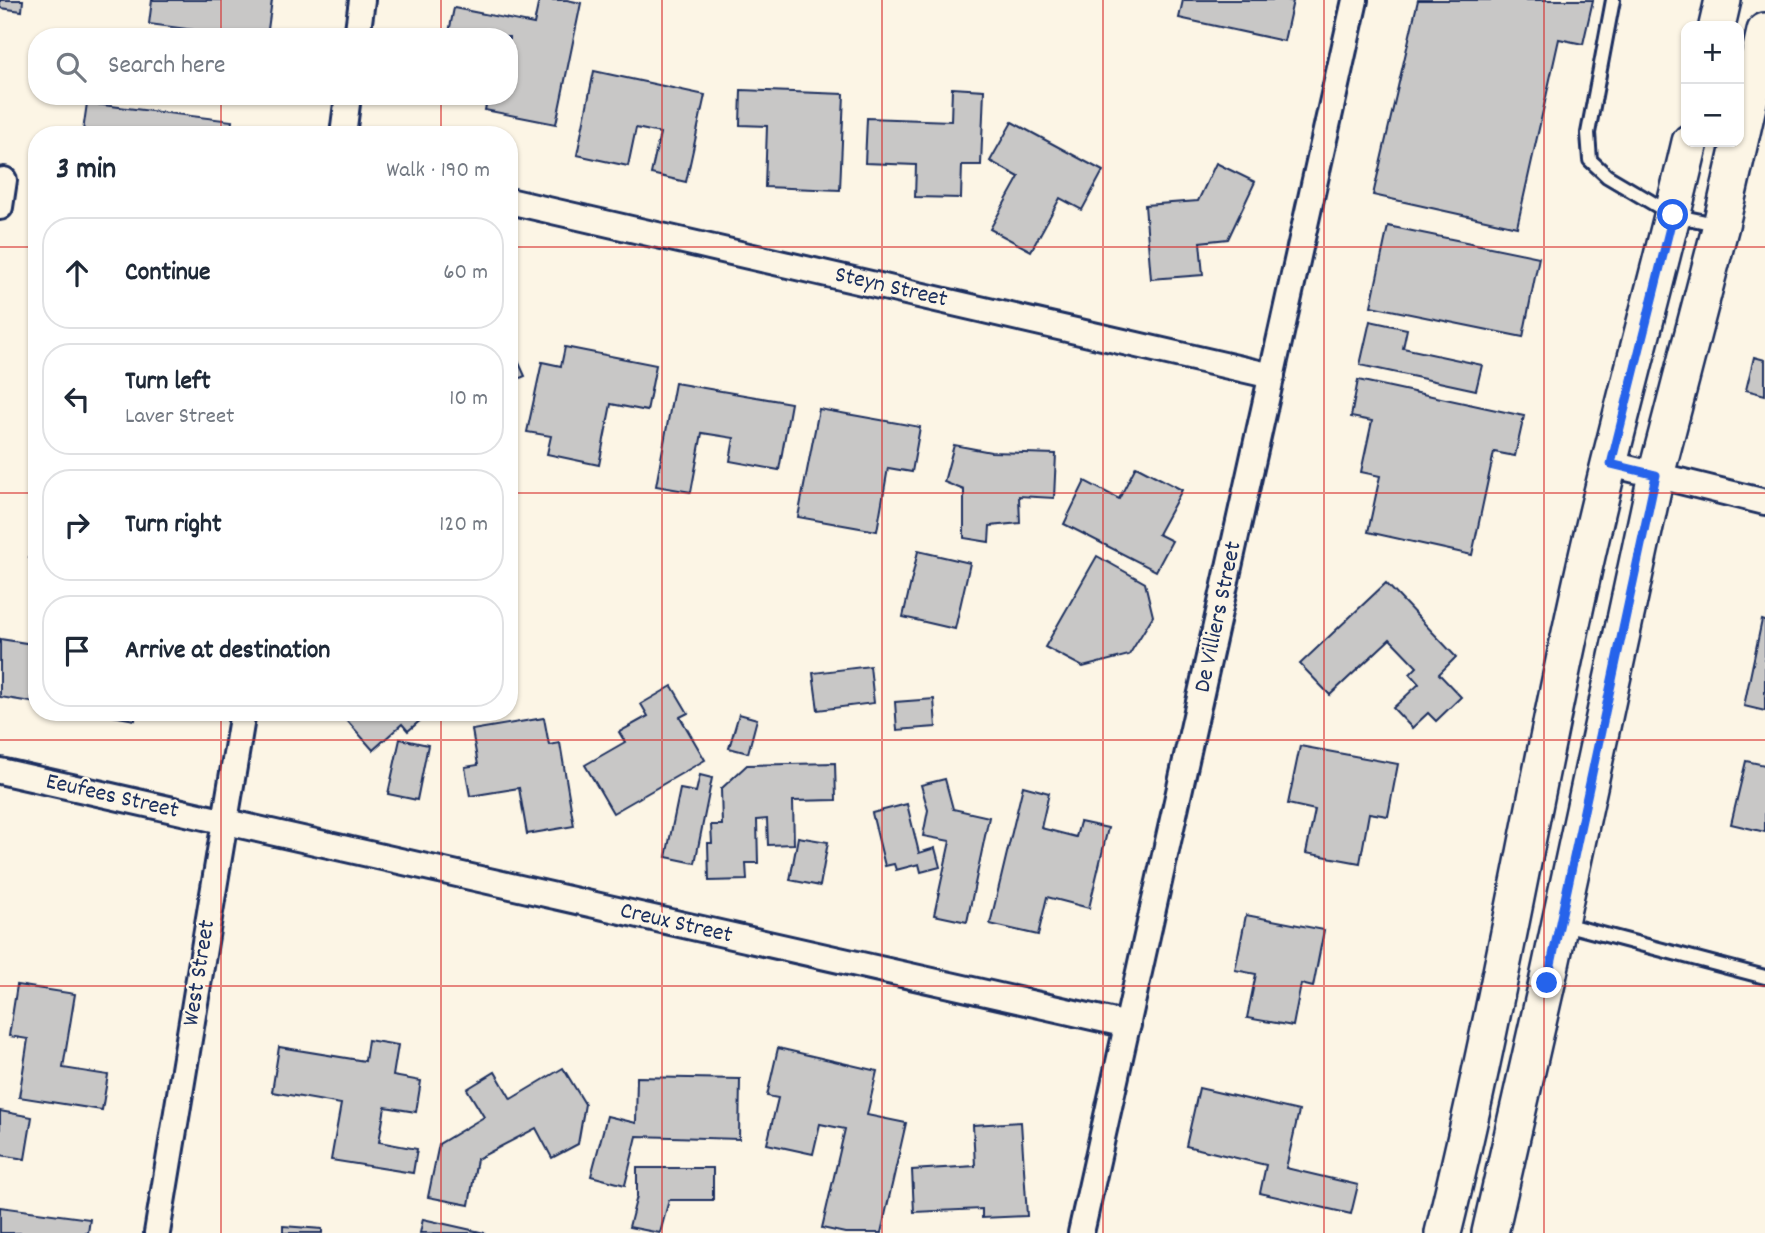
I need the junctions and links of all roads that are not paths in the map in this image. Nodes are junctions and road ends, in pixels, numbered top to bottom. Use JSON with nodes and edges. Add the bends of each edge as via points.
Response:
{"nodes":[{"id":1,"x":362,"y":0,"type":"edge"},
{"id":2,"x":1355,"y":0,"type":"edge"},
{"id":3,"x":1613,"y":0,"type":"edge"},
{"id":4,"x":1723,"y":0,"type":"edge"},
{"id":5,"x":1718,"y":21,"type":"edge"},
{"id":6,"x":358,"y":28,"type":"edge"},
{"id":7,"x":1765,"y":31,"type":"edge"},
{"id":8,"x":347,"y":105,"type":"edge"},
{"id":9,"x":343,"y":126,"type":"edge"},
{"id":10,"x":1689,"y":147,"type":"edge"},
{"id":11,"x":4,"y":180,"type":"dead end"},
{"id":12,"x":518,"y":203,"type":"edge"},
{"id":13,"x":0,"y":207,"type":"edge"},
{"id":14,"x":1673,"y":215,"type":"junction"},
{"id":15,"x":1721,"y":225,"type":"junction"},
{"id":16,"x":1272,"y":376,"type":"junction"},
{"id":17,"x":1611,"y":464,"type":"junction"},
{"id":18,"x":1656,"y":475,"type":"junction"},
{"id":19,"x":1765,"y":502,"type":"edge"},
{"id":20,"x":241,"y":721,"type":"edge"},
{"id":21,"x":0,"y":771,"type":"edge"},
{"id":22,"x":224,"y":823,"type":"junction"},
{"id":23,"x":1560,"y":923,"type":"junction"},
{"id":24,"x":1501,"y":973,"type":"junction"},
{"id":25,"x":1765,"y":977,"type":"edge"},
{"id":26,"x":1547,"y":983,"type":"junction"},
{"id":27,"x":1128,"y":1024,"type":"junction"},
{"id":28,"x":157,"y":1233,"type":"edge"},
{"id":29,"x":1081,"y":1233,"type":"edge"},
{"id":30,"x":1443,"y":1233,"type":"edge"},
{"id":31,"x":1490,"y":1233,"type":"edge"}],
"edges":[{"from":1,"to":6,"type":"street"},
{"from":2,"to":16,"type":"street","name":"De Villiers Street"},
{"from":3,"to":14,"type":"lane","via":[[1588,133],[1590,160],[1606,176]]},
{"from":4,"to":5,"type":"main road"},
{"from":7,"to":15,"type":"main road"},
{"from":8,"to":9,"type":"street"},
{"from":10,"to":14,"type":"main road"},
{"from":11,"to":13,"type":"street"},
{"from":12,"to":16,"type":"street","name":"Steyn Street"},
{"from":14,"to":15,"type":"lane"},
{"from":14,"to":17,"type":"main road"},
{"from":15,"to":18,"type":"main road"},
{"from":16,"to":27,"type":"street","name":"De Villiers Street"},
{"from":17,"to":18,"type":"street"},
{"from":17,"to":24,"type":"main road","via":[[1582,577]]},
{"from":18,"to":19,"type":"street"},
{"from":18,"to":23,"type":"main road"},
{"from":20,"to":22,"type":"street","name":"West Street"},
{"from":21,"to":22,"type":"street","name":"Eeufees Street"},
{"from":22,"to":27,"type":"street","name":"Creux Street"},
{"from":22,"to":28,"type":"street","name":"West Street"},
{"from":23,"to":25,"type":"lane"},
{"from":23,"to":26,"type":"main road"},
{"from":24,"to":26,"type":"main road"},
{"from":24,"to":30,"type":"main road"},
{"from":26,"to":31,"type":"main road"},
{"from":27,"to":29,"type":"street","name":"De Villiers Street"}]}
